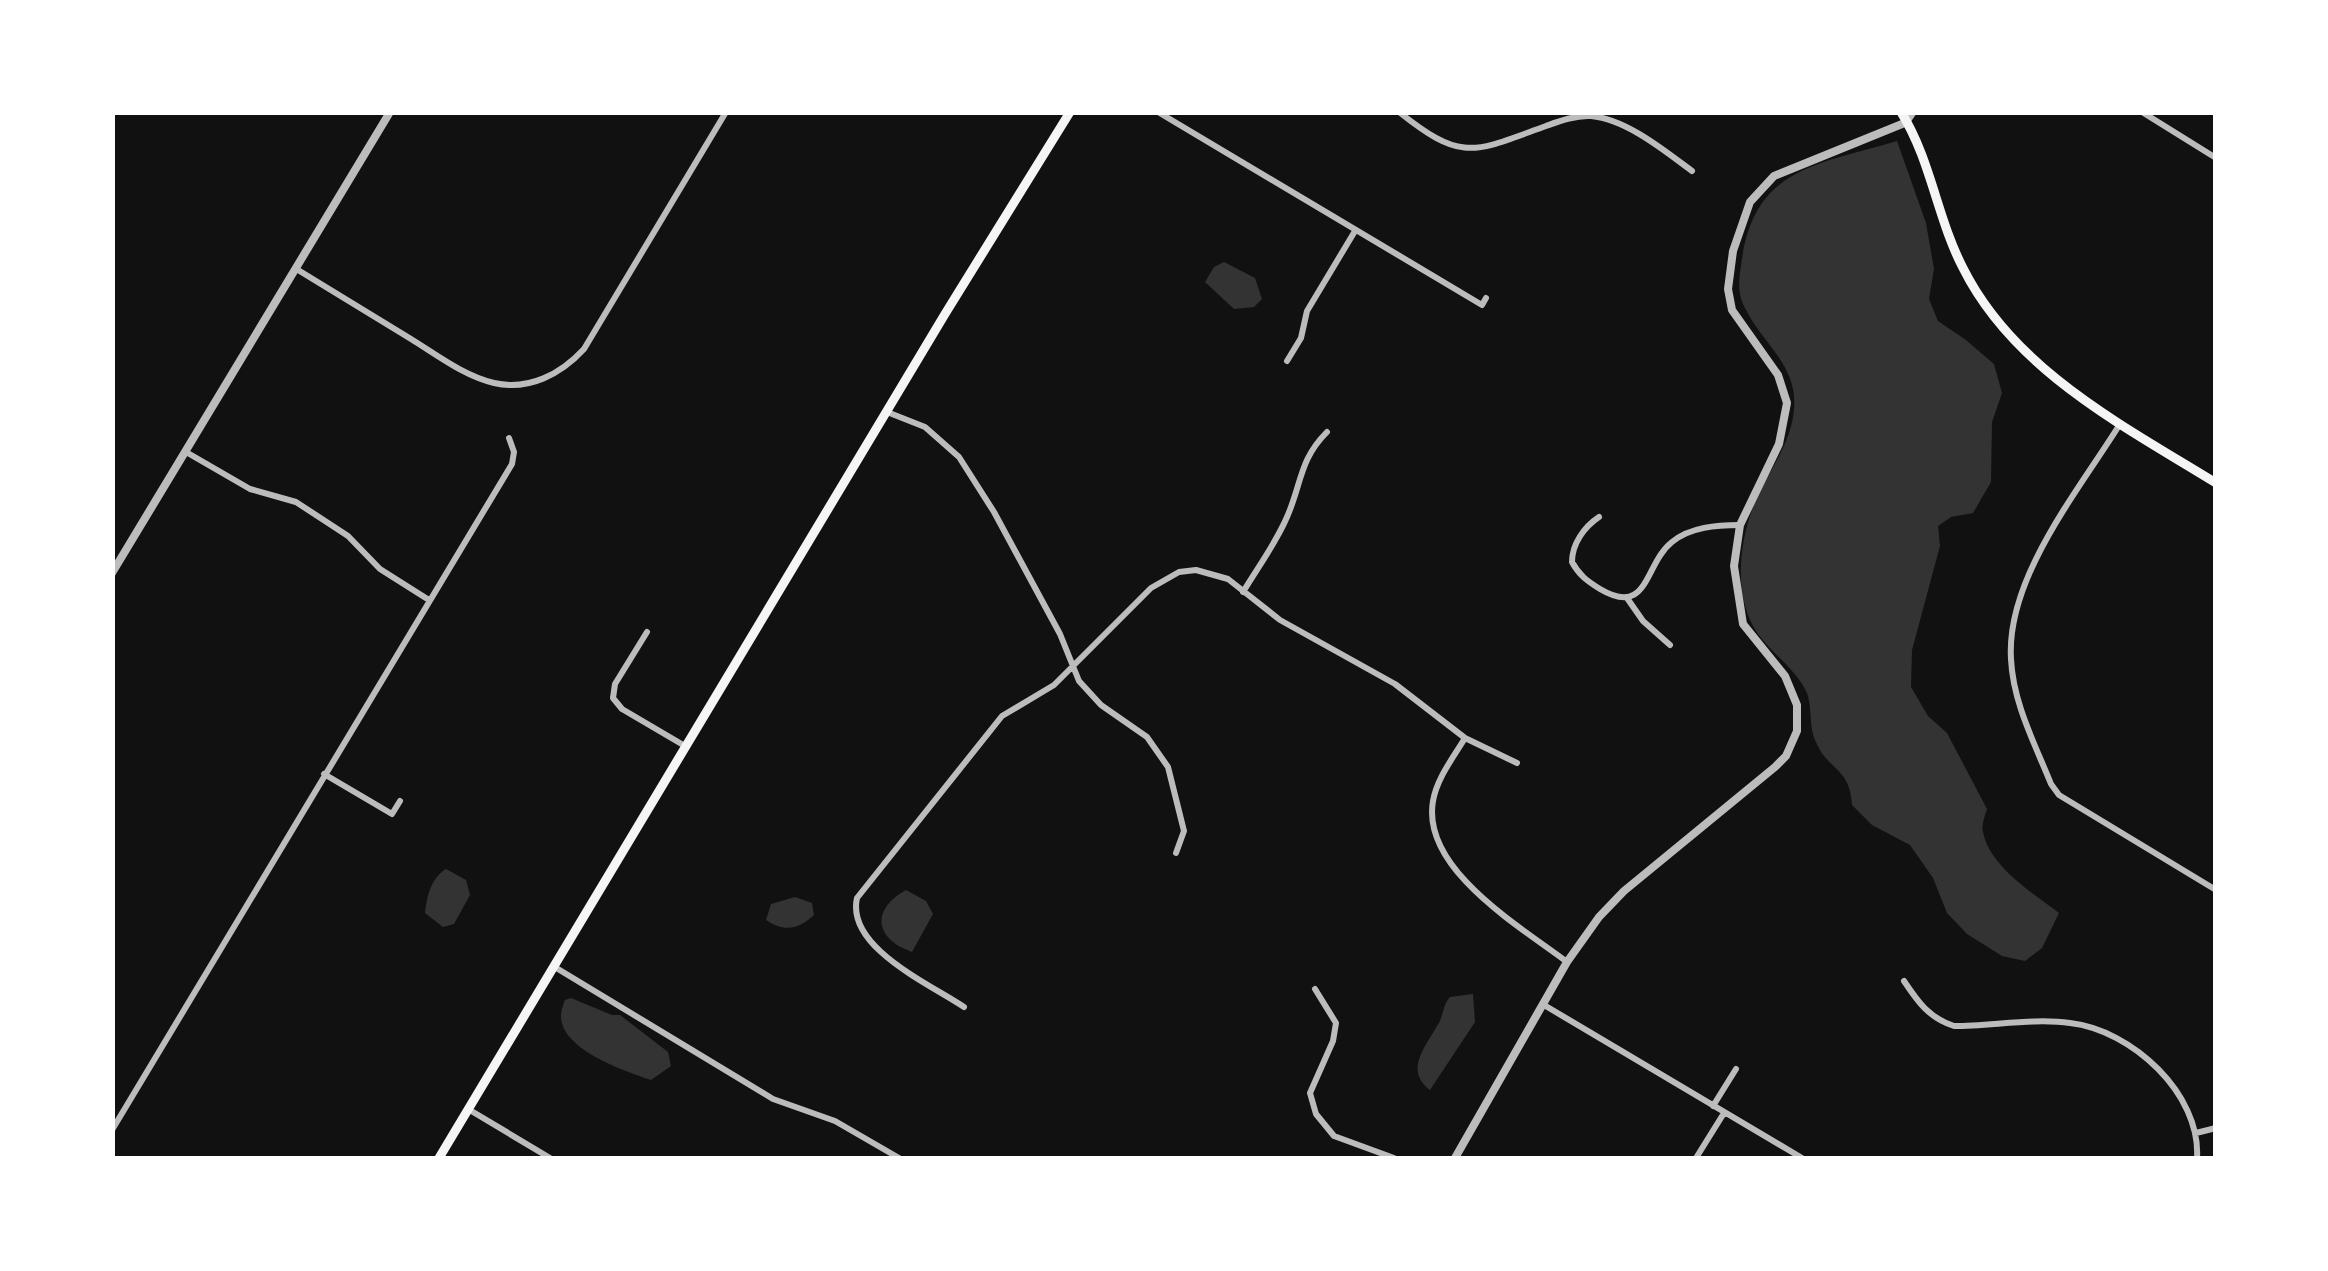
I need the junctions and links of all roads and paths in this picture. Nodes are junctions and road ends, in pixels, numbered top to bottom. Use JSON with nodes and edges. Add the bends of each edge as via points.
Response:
{"nodes":[{"id":1,"x":390,"y":112,"type":"edge"},
{"id":2,"x":726,"y":112,"type":"edge"},
{"id":3,"x":1070,"y":112,"type":"edge"},
{"id":4,"x":1158,"y":112,"type":"edge"},
{"id":5,"x":1399,"y":112,"type":"edge"},
{"id":6,"x":1914,"y":112,"type":"edge"},
{"id":7,"x":2142,"y":112,"type":"edge"},
{"id":8,"x":1904,"y":117,"type":"edge"},
{"id":9,"x":2216,"y":158,"type":"edge"},
{"id":10,"x":1692,"y":171,"type":"dead end"},
{"id":11,"x":1355,"y":230,"type":"junction"},
{"id":12,"x":298,"y":270,"type":"junction"},
{"id":13,"x":1486,"y":298,"type":"dead end"},
{"id":14,"x":1286,"y":361,"type":"dead end"},
{"id":15,"x":887,"y":412,"type":"junction"},
{"id":16,"x":2120,"y":424,"type":"junction"},
{"id":17,"x":1327,"y":432,"type":"dead end"},
{"id":18,"x":509,"y":438,"type":"dead end"},
{"id":19,"x":186,"y":452,"type":"junction"},
{"id":20,"x":2216,"y":483,"type":"edge"},
{"id":21,"x":1599,"y":517,"type":"dead end"},
{"id":22,"x":1740,"y":525,"type":"junction"},
{"id":23,"x":112,"y":573,"type":"edge"},
{"id":24,"x":1243,"y":592,"type":"junction"},
{"id":25,"x":1628,"y":598,"type":"junction"},
{"id":26,"x":429,"y":600,"type":"junction"},
{"id":27,"x":647,"y":632,"type":"dead end"},
{"id":28,"x":1670,"y":645,"type":"dead end"},
{"id":29,"x":1072,"y":665,"type":"junction"},
{"id":30,"x":1465,"y":738,"type":"junction"},
{"id":31,"x":685,"y":746,"type":"junction"},
{"id":32,"x":1517,"y":763,"type":"dead end"},
{"id":33,"x":324,"y":774,"type":"junction"},
{"id":34,"x":400,"y":801,"type":"dead end"},
{"id":35,"x":1176,"y":853,"type":"dead end"},
{"id":36,"x":2216,"y":890,"type":"edge"},
{"id":37,"x":1567,"y":962,"type":"junction"},
{"id":38,"x":554,"y":966,"type":"junction"},
{"id":39,"x":1904,"y":981,"type":"dead end"},
{"id":40,"x":1315,"y":989,"type":"dead end"},
{"id":41,"x":1544,"y":1005,"type":"junction"},
{"id":42,"x":964,"y":1007,"type":"dead end"},
{"id":43,"x":1736,"y":1069,"type":"dead end"},
{"id":44,"x":1713,"y":1106,"type":"junction"},
{"id":45,"x":468,"y":1109,"type":"junction"},
{"id":46,"x":1724,"y":1113,"type":"junction"},
{"id":47,"x":2216,"y":1128,"type":"edge"},
{"id":48,"x":112,"y":1130,"type":"edge"},
{"id":49,"x":2196,"y":1133,"type":"junction"},
{"id":50,"x":439,"y":1158,"type":"edge"},
{"id":51,"x":550,"y":1158,"type":"edge"},
{"id":52,"x":900,"y":1158,"type":"edge"},
{"id":53,"x":1394,"y":1158,"type":"edge"},
{"id":54,"x":1455,"y":1158,"type":"edge"},
{"id":55,"x":1696,"y":1158,"type":"edge"},
{"id":56,"x":1802,"y":1158,"type":"edge"},
{"id":57,"x":2197,"y":1158,"type":"edge"}],
"edges":[{"from":1,"to":12,"type":"street"},
{"from":2,"to":12,"type":"street","via":[[584,348],[554,375],[498,384],[480,379]]},
{"from":3,"to":15,"type":"main road"},
{"from":4,"to":11,"type":"street"},
{"from":5,"to":10,"type":"street","via":[[1461,149],[1592,116]]},
{"from":6,"to":8,"type":"street"},
{"from":7,"to":9,"type":"street"},
{"from":8,"to":16,"type":"main road","via":[[1962,268],[1981,299],[2026,353]]},
{"from":8,"to":22,"type":"street","via":[[1774,176],[1744,215],[1729,301],[1778,375],[1787,414]]},
{"from":11,"to":13,"type":"street","via":[[1482,305]]},
{"from":11,"to":14,"type":"street"},
{"from":12,"to":19,"type":"street"},
{"from":15,"to":29,"type":"street","via":[[925,427],[973,475]]},
{"from":15,"to":31,"type":"main road"},
{"from":16,"to":20,"type":"main road"},
{"from":16,"to":36,"type":"street","via":[[2026,578],[2012,630],[2014,686],[2060,795]]},
{"from":17,"to":24,"type":"street","via":[[1304,462],[1283,526]]},
{"from":18,"to":26,"type":"street","via":[[512,464]]},
{"from":19,"to":23,"type":"street"},
{"from":19,"to":26,"type":"street","via":[[250,489],[296,502]]},
{"from":21,"to":25,"type":"street","via":[[1580,536],[1572,562],[1584,579]]},
{"from":22,"to":25,"type":"street","via":[[1675,539]]},
{"from":22,"to":37,"type":"street","via":[[1734,566],[1739,613],[1792,690],[1799,718],[1792,744],[1775,767],[1624,891]]},
{"from":24,"to":29,"type":"street","via":[[1212,572],[1179,572],[1151,588]]},
{"from":24,"to":30,"type":"street","via":[[1395,684]]},
{"from":25,"to":28,"type":"street"},
{"from":26,"to":33,"type":"street"},
{"from":27,"to":31,"type":"street","via":[[613,698]]},
{"from":29,"to":35,"type":"street","via":[[1092,696],[1147,737],[1168,766],[1184,832]]},
{"from":29,"to":42,"type":"street","via":[[1054,685],[1002,716],[856,898],[855,919],[874,947]]},
{"from":30,"to":32,"type":"street"},
{"from":30,"to":37,"type":"street","via":[[1435,792],[1431,818],[1438,844],[1483,896]]},
{"from":31,"to":38,"type":"main road"},
{"from":33,"to":34,"type":"street","via":[[392,814]]},
{"from":33,"to":48,"type":"street"},
{"from":37,"to":41,"type":"street"},
{"from":38,"to":45,"type":"main road"},
{"from":38,"to":52,"type":"street","via":[[773,1099],[835,1121]]},
{"from":39,"to":49,"type":"street","via":[[1928,1014],[1954,1026],[2067,1022],[2099,1030],[2160,1072]]},
{"from":40,"to":53,"type":"street","via":[[1336,1023],[1310,1093],[1316,1114],[1334,1136]]},
{"from":41,"to":44,"type":"street"},
{"from":41,"to":54,"type":"street"},
{"from":43,"to":44,"type":"street"},
{"from":44,"to":46,"type":"street"},
{"from":45,"to":50,"type":"main road"},
{"from":45,"to":51,"type":"street"},
{"from":46,"to":55,"type":"street"},
{"from":46,"to":56,"type":"street"},
{"from":47,"to":49,"type":"street"},
{"from":49,"to":57,"type":"street"}]}
